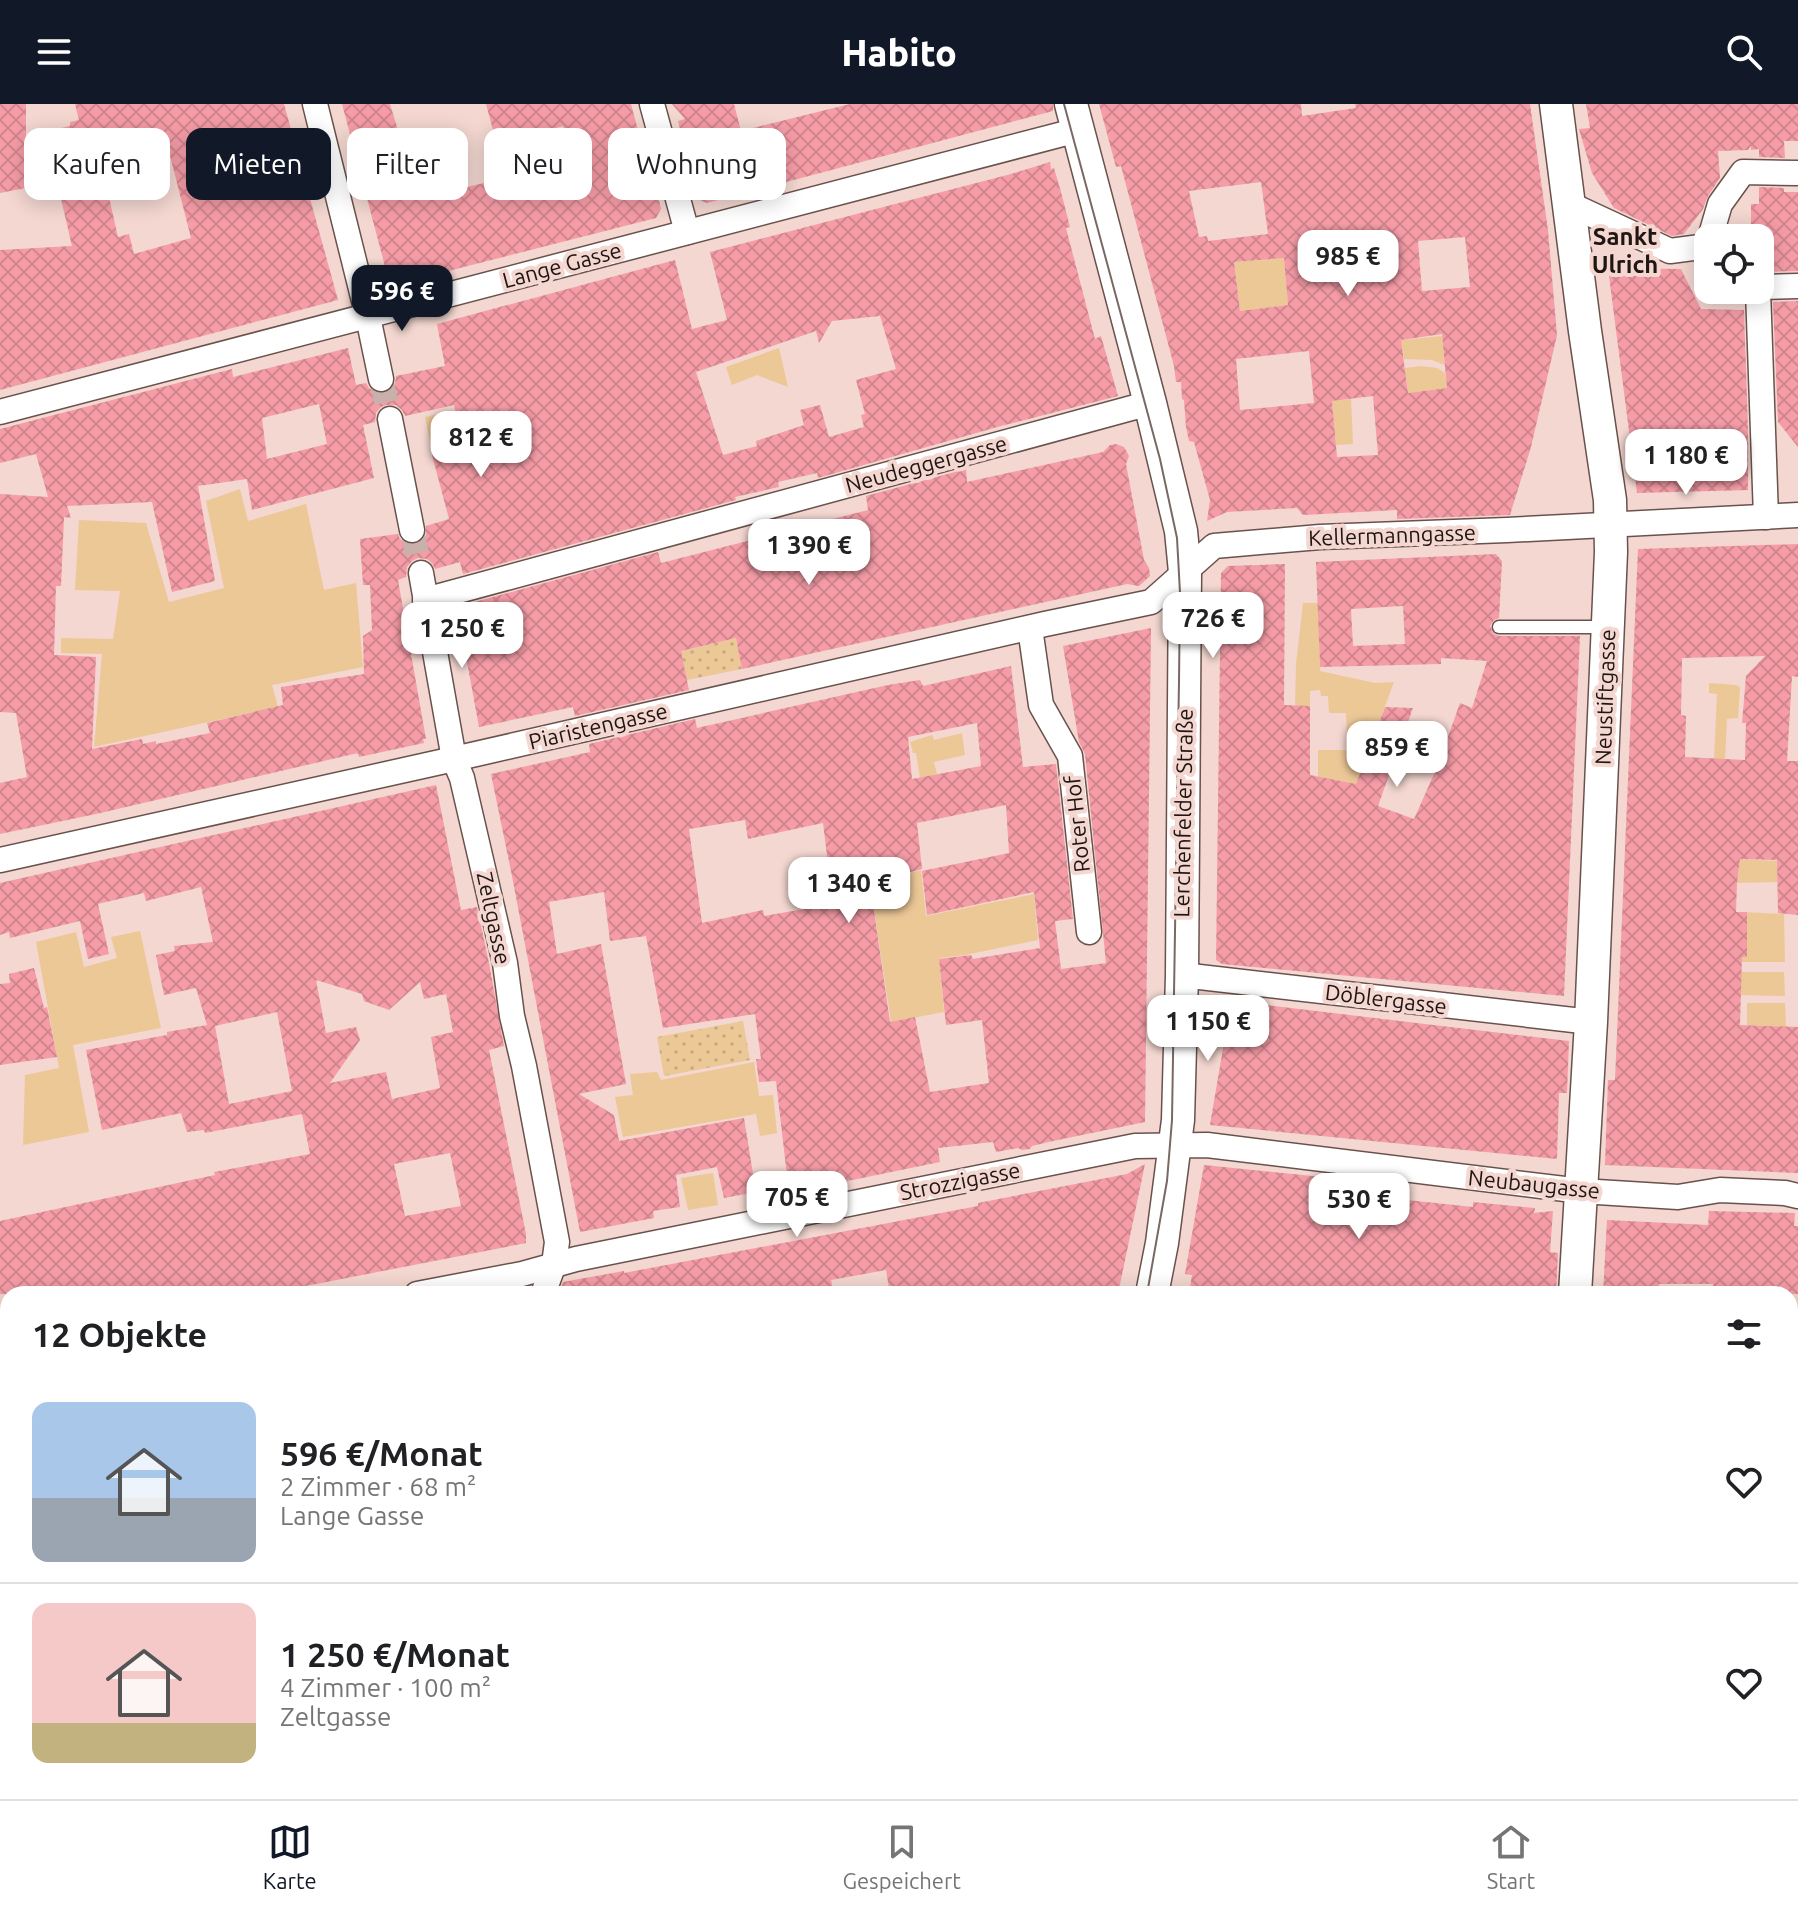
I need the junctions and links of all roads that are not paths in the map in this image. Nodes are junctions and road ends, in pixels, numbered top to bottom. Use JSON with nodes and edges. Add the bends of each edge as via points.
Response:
{"nodes":[{"id":1,"x":315,"y":104,"type":"edge"},
{"id":2,"x":652,"y":104,"type":"edge"},
{"id":3,"x":1556,"y":104,"type":"edge"},
{"id":4,"x":1074,"y":117,"type":"edge"},
{"id":5,"x":1798,"y":173,"type":"edge"},
{"id":6,"x":1569,"y":204,"type":"junction"},
{"id":7,"x":1714,"y":224,"type":"edge"},
{"id":8,"x":687,"y":232,"type":"junction"},
{"id":9,"x":1694,"y":248,"type":"edge"},
{"id":10,"x":1798,"y":286,"type":"edge"},
{"id":11,"x":1774,"y":288,"type":"edge"},
{"id":12,"x":1759,"y":304,"type":"edge"},
{"id":13,"x":368,"y":317,"type":"junction"},
{"id":14,"x":381,"y":379,"type":"tunnel mouth"},
{"id":15,"x":1150,"y":403,"type":"junction"},
{"id":16,"x":0,"y":412,"type":"edge"},
{"id":17,"x":390,"y":419,"type":"tunnel mouth"},
{"id":18,"x":1798,"y":515,"type":"edge"},
{"id":19,"x":1766,"y":517,"type":"junction"},
{"id":20,"x":1609,"y":525,"type":"junction"},
{"id":21,"x":412,"y":530,"type":"tunnel mouth"},
{"id":22,"x":1185,"y":572,"type":"junction"},
{"id":23,"x":421,"y":573,"type":"tunnel mouth"},
{"id":24,"x":425,"y":600,"type":"junction"},
{"id":25,"x":1499,"y":627,"type":"dead end"},
{"id":26,"x":1607,"y":627,"type":"junction"},
{"id":27,"x":1030,"y":628,"type":"junction"},
{"id":28,"x":454,"y":759,"type":"junction"},
{"id":29,"x":0,"y":860,"type":"edge"},
{"id":30,"x":1089,"y":932,"type":"dead end"},
{"id":31,"x":1182,"y":975,"type":"junction"},
{"id":32,"x":1591,"y":1022,"type":"junction"},
{"id":33,"x":1175,"y":1147,"type":"junction"},
{"id":34,"x":1581,"y":1191,"type":"junction"},
{"id":35,"x":1798,"y":1196,"type":"edge"},
{"id":36,"x":554,"y":1264,"type":"junction"},
{"id":37,"x":459,"y":1286,"type":"edge"},
{"id":38,"x":546,"y":1286,"type":"edge"},
{"id":39,"x":1154,"y":1286,"type":"edge"},
{"id":40,"x":1575,"y":1286,"type":"edge"}],
"edges":[{"from":1,"to":13,"type":"street"},
{"from":2,"to":8,"type":"street"},
{"from":3,"to":6,"type":"main road","name":"Neustiftgasse"},
{"from":4,"to":8,"type":"street","name":"Lange Gasse"},
{"from":4,"to":15,"type":"main road","name":"Lerchenfelder Straße"},
{"from":5,"to":7,"type":"street","via":[[1743,172],[1720,204]]},
{"from":6,"to":9,"type":"street","via":[[1670,251]]},
{"from":6,"to":20,"type":"main road","name":"Neustiftgasse","via":[[1607,475]]},
{"from":8,"to":13,"type":"street","name":"Lange Gasse"},
{"from":10,"to":11,"type":"street"},
{"from":12,"to":19,"type":"street"},
{"from":13,"to":14,"type":"street"},
{"from":13,"to":16,"type":"street","name":"Lange Gasse"},
{"from":15,"to":22,"type":"main road","name":"Lerchenfelder Straße","via":[[1181,531]]},
{"from":15,"to":24,"type":"street","name":"Neudeggergasse"},
{"from":17,"to":21,"type":"street"},
{"from":18,"to":19,"type":"street","name":"Kellermanngasse"},
{"from":19,"to":20,"type":"street","name":"Kellermanngasse"},
{"from":20,"to":22,"type":"street","name":"Kellermanngasse","via":[[1214,546]]},
{"from":20,"to":26,"type":"main road","name":"Neustiftgasse"},
{"from":22,"to":27,"type":"street","name":"Piaristengasse","via":[[1151,602]]},
{"from":22,"to":31,"type":"main road","name":"Lerchenfelder Straße"},
{"from":23,"to":24,"type":"street","name":"Zeltgasse"},
{"from":24,"to":28,"type":"street","name":"Zeltgasse"},
{"from":25,"to":26,"type":"lane"},
{"from":26,"to":32,"type":"main road","name":"Neustiftgasse"},
{"from":27,"to":28,"type":"street","name":"Piaristengasse"},
{"from":27,"to":30,"type":"street","name":"Roter Hof","via":[[1041,705],[1070,756]]},
{"from":28,"to":29,"type":"street","name":"Piaristengasse"},
{"from":28,"to":36,"type":"street","name":"Zeltgasse","via":[[505,963],[557,1242]]},
{"from":31,"to":32,"type":"street","name":"Döblergasse"},
{"from":31,"to":33,"type":"main road","name":"Lerchenfelder Straße"},
{"from":32,"to":34,"type":"main road","name":"Neustiftgasse"},
{"from":33,"to":34,"type":"street","name":"Neubaugasse","via":[[1207,1145]]},
{"from":33,"to":36,"type":"street","name":"Strozzigasse","via":[[1135,1146]]},
{"from":33,"to":39,"type":"main road","name":"Lerchenfelder Straße"},
{"from":34,"to":35,"type":"street","name":"Neubaugasse","via":[[1678,1197],[1720,1190]]},
{"from":34,"to":40,"type":"main road","name":"Neustiftgasse"},
{"from":36,"to":37,"type":"street","name":"Strozzigasse"},
{"from":36,"to":38,"type":"street"}]}
